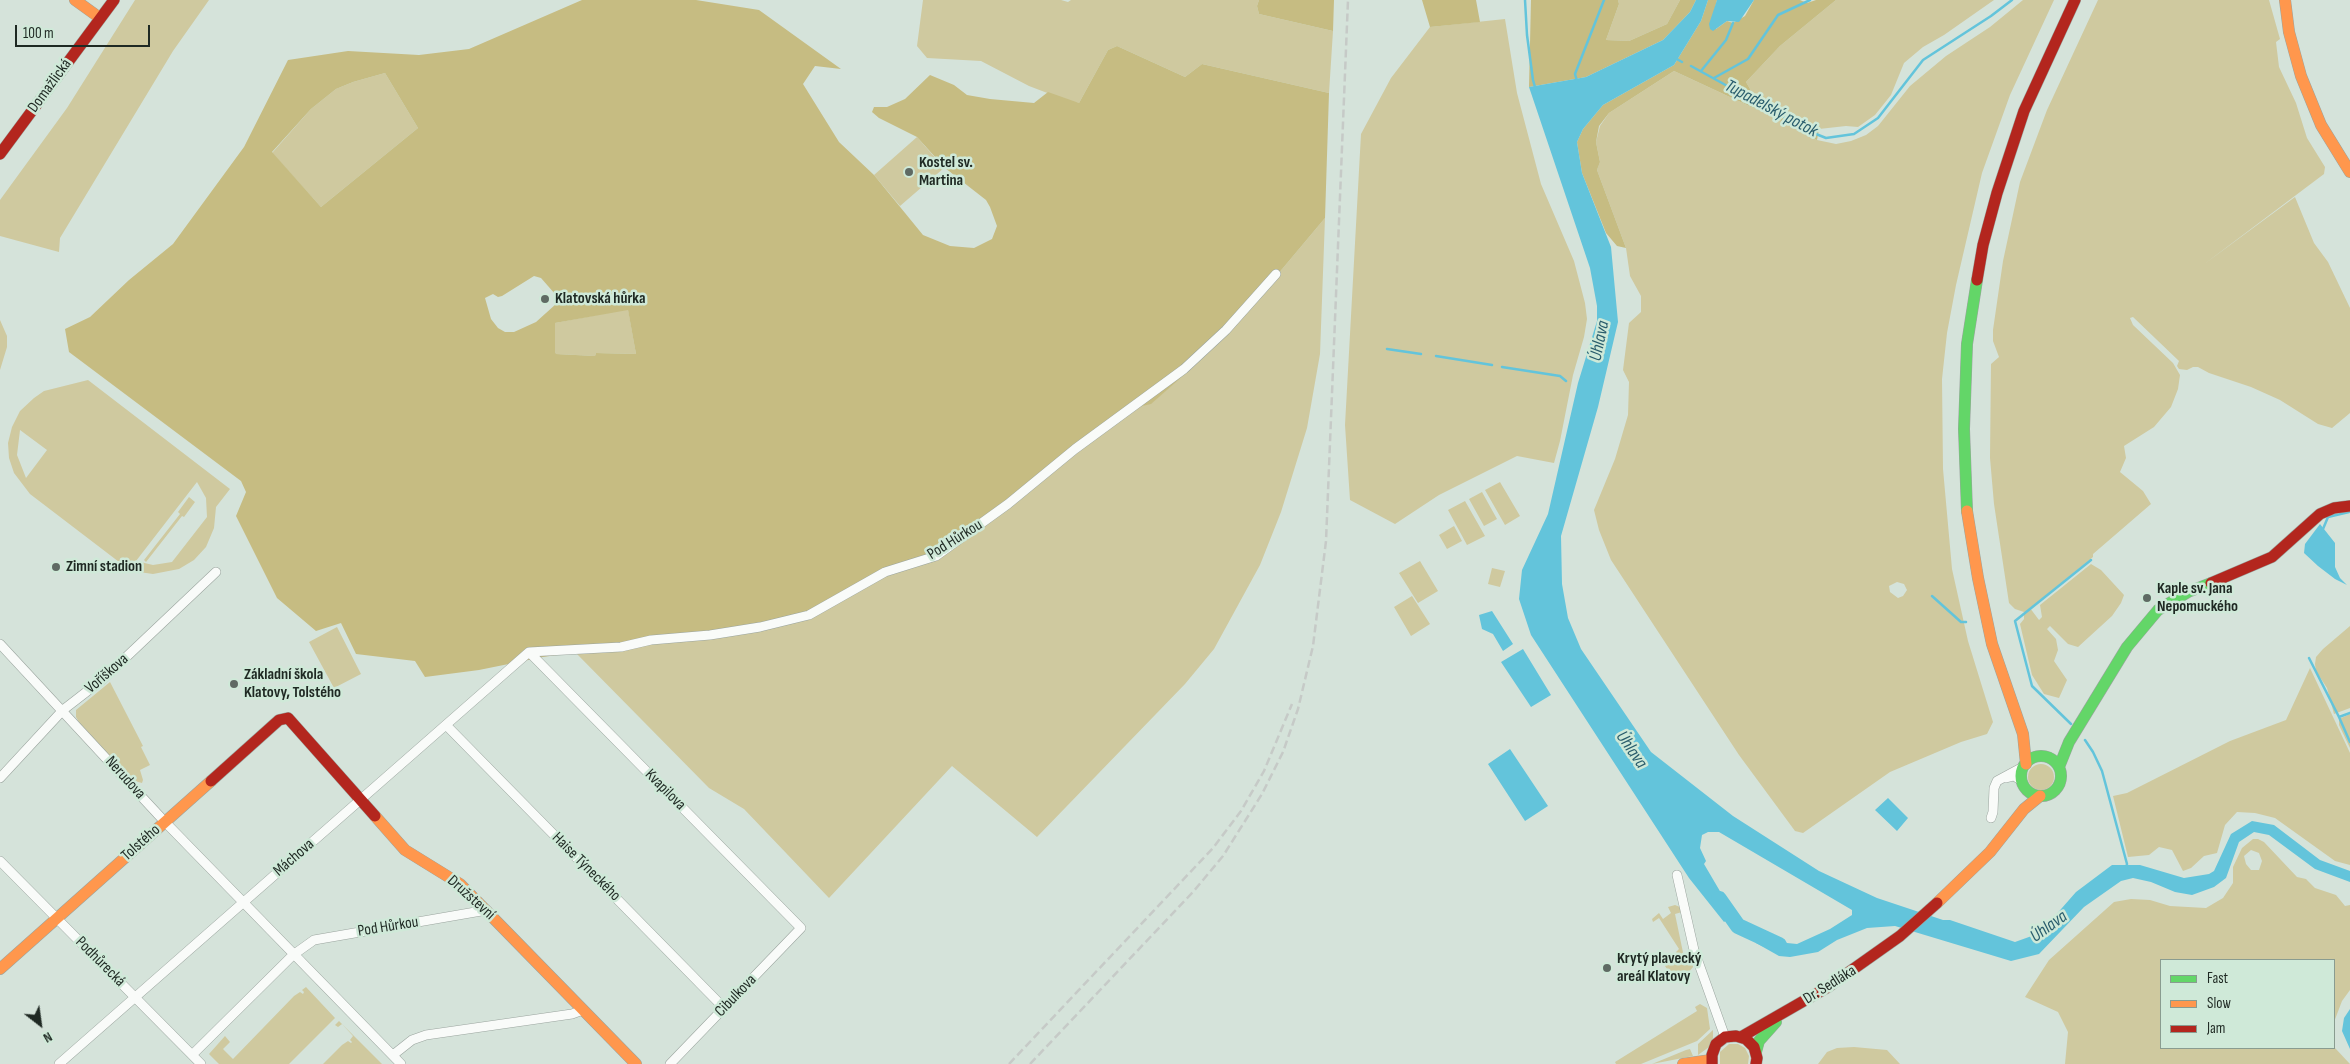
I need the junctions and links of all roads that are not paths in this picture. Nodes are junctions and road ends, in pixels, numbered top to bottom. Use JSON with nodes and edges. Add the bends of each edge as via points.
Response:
{"nodes":[{"id":1,"x":75,"y":0,"type":"edge"},
{"id":2,"x":114,"y":0,"type":"edge"},
{"id":3,"x":2075,"y":0,"type":"edge"},
{"id":4,"x":2285,"y":0,"type":"edge"},
{"id":5,"x":100,"y":18,"type":"junction"},
{"id":6,"x":0,"y":154,"type":"edge"},
{"id":7,"x":2350,"y":172,"type":"edge"},
{"id":8,"x":1276,"y":274,"type":"dead end"},
{"id":9,"x":2350,"y":506,"type":"edge"},
{"id":10,"x":216,"y":572,"type":"dead end"},
{"id":11,"x":0,"y":644,"type":"edge"},
{"id":12,"x":529,"y":652,"type":"junction"},
{"id":13,"x":63,"y":710,"type":"junction"},
{"id":14,"x":283,"y":718,"type":"joint"},
{"id":15,"x":447,"y":726,"type":"junction"},
{"id":16,"x":2023,"y":734,"type":"junction"},
{"id":17,"x":2069,"y":742,"type":"junction"},
{"id":18,"x":2046,"y":757,"type":"junction"},
{"id":19,"x":2024,"y":766,"type":"junction"},
{"id":20,"x":2059,"y":767,"type":"junction"},
{"id":21,"x":0,"y":778,"type":"edge"},
{"id":22,"x":2001,"y":779,"type":"junction"},
{"id":23,"x":2024,"y":786,"type":"junction"},
{"id":24,"x":2040,"y":796,"type":"junction"},
{"id":25,"x":360,"y":800,"type":"junction"},
{"id":26,"x":2024,"y":809,"type":"junction"},
{"id":27,"x":1991,"y":818,"type":"dead end"},
{"id":28,"x":165,"y":822,"type":"junction"},
{"id":29,"x":0,"y":861,"type":"edge"},
{"id":30,"x":1677,"y":875,"type":"dead end"},
{"id":31,"x":243,"y":903,"type":"junction"},
{"id":32,"x":487,"y":910,"type":"junction"},
{"id":33,"x":57,"y":919,"type":"junction"},
{"id":34,"x":801,"y":928,"type":"joint"},
{"id":35,"x":293,"y":955,"type":"junction"},
{"id":36,"x":0,"y":969,"type":"edge"},
{"id":37,"x":135,"y":997,"type":"junction"},
{"id":38,"x":724,"y":1008,"type":"junction"},
{"id":39,"x":583,"y":1010,"type":"junction"},
{"id":40,"x":1785,"y":1012,"type":"junction"},
{"id":41,"x":1725,"y":1037,"type":"junction"},
{"id":42,"x":1741,"y":1037,"type":"junction"},
{"id":43,"x":1756,"y":1052,"type":"junction"},
{"id":44,"x":192,"y":1055,"type":"junction"},
{"id":45,"x":393,"y":1056,"type":"junction"},
{"id":46,"x":1712,"y":1062,"type":"edge"},
{"id":47,"x":59,"y":1064,"type":"edge"},
{"id":48,"x":200,"y":1064,"type":"edge"},
{"id":49,"x":401,"y":1064,"type":"edge"},
{"id":50,"x":636,"y":1064,"type":"edge"},
{"id":51,"x":670,"y":1064,"type":"edge"},
{"id":52,"x":1683,"y":1064,"type":"edge"},
{"id":53,"x":1756,"y":1064,"type":"edge"}],
"edges":[{"from":1,"to":5,"type":"main road"},
{"from":2,"to":5,"type":"main road","name":"Domažlická"},
{"from":3,"to":16,"type":"main road","via":[[2024,111],[1997,193],[1982,253],[1967,344],[1964,429],[1967,510],[1992,644]]},
{"from":4,"to":7,"type":"main road","via":[[2289,32],[2301,76],[2320,125]]},
{"from":5,"to":6,"type":"main road","name":"Domažlická"},
{"from":8,"to":12,"type":"street","name":"Pod Hůrkou","via":[[1226,330],[1184,369],[936,556],[885,572],[808,615],[760,627],[621,646]]},
{"from":9,"to":17,"type":"main road","via":[[2320,514],[2272,557],[2182,595],[2158,610],[2127,646]]},
{"from":10,"to":13,"type":"street","name":"Voříškova","via":[[115,668]]},
{"from":11,"to":13,"type":"street","name":"Nerudova"},
{"from":12,"to":15,"type":"street","name":"Máchova"},
{"from":12,"to":34,"type":"street","name":"Kvapilova"},
{"from":13,"to":21,"type":"street","name":"Voříškova"},
{"from":13,"to":28,"type":"street","name":"Nerudova"},
{"from":14,"to":25,"type":"main road","name":"Družstevní","via":[[291,720]]},
{"from":14,"to":28,"type":"main road","name":"Tolstého"},
{"from":15,"to":25,"type":"street","name":"Máchova"},
{"from":15,"to":38,"type":"street","name":"Haise Týneckého"},
{"from":16,"to":18,"type":"main road","via":[[2033,748]]},
{"from":16,"to":19,"type":"main road"},
{"from":17,"to":18,"type":"main road","via":[[2058,754]]},
{"from":17,"to":20,"type":"main road"},
{"from":18,"to":19,"type":"main road","via":[[2033,758]]},
{"from":18,"to":20,"type":"main road"},
{"from":19,"to":22,"type":"street"},
{"from":19,"to":23,"type":"main road"},
{"from":20,"to":24,"type":"main road","via":[[2059,785],[2053,792]]},
{"from":22,"to":23,"type":"street","via":[[2014,776]]},
{"from":22,"to":27,"type":"street","via":[[1994,788]]},
{"from":23,"to":24,"type":"main road"},
{"from":23,"to":26,"type":"main road"},
{"from":24,"to":26,"type":"main road"},
{"from":25,"to":31,"type":"street","name":"Máchova"},
{"from":25,"to":32,"type":"main road","name":"Družstevní","via":[[404,850],[456,880]]},
{"from":26,"to":40,"type":"main road","name":"Dr. Sedláka","via":[[1962,881],[1913,926],[1874,956]]},
{"from":28,"to":31,"type":"street","name":"Nerudova"},
{"from":28,"to":33,"type":"main road","name":"Tolstého"},
{"from":29,"to":33,"type":"street","name":"Podhůrecká"},
{"from":30,"to":41,"type":"street","via":[[1694,950]]},
{"from":31,"to":35,"type":"street","name":"Nerudova"},
{"from":31,"to":37,"type":"street","name":"Máchova"},
{"from":32,"to":35,"type":"street","name":"Pod Hůrkou","via":[[329,936],[314,940]]},
{"from":32,"to":39,"type":"main road","name":"Družstevní"},
{"from":33,"to":36,"type":"main road","name":"Tolstého"},
{"from":33,"to":37,"type":"street","name":"Podhůrecká"},
{"from":34,"to":38,"type":"street","name":"Cibulkova"},
{"from":35,"to":44,"type":"street","name":"Pod Hůrkou"},
{"from":35,"to":45,"type":"street"},
{"from":37,"to":44,"type":"street","name":"Podhůrecká"},
{"from":37,"to":47,"type":"street","name":"Máchova"},
{"from":38,"to":51,"type":"street","name":"Cibulkova"},
{"from":39,"to":45,"type":"street","via":[[426,1035],[412,1040]]},
{"from":39,"to":50,"type":"main road","name":"Družstevní"},
{"from":40,"to":42,"type":"main road","name":"Dr. Sedláka"},
{"from":40,"to":43,"type":"main road","name":"Dr. Sedláka","via":[[1759,1041]]},
{"from":41,"to":42,"type":"main road","name":"Dr. Sedláka"},
{"from":41,"to":46,"type":"main road","via":[[1716,1044]]},
{"from":42,"to":43,"type":"main road","via":[[1751,1042]]},
{"from":43,"to":53,"type":"main road","name":"Dr. Sedláka"},
{"from":44,"to":48,"type":"street","name":"Podhůrecká"},
{"from":45,"to":49,"type":"street"},
{"from":46,"to":52,"type":"main road"}]}
